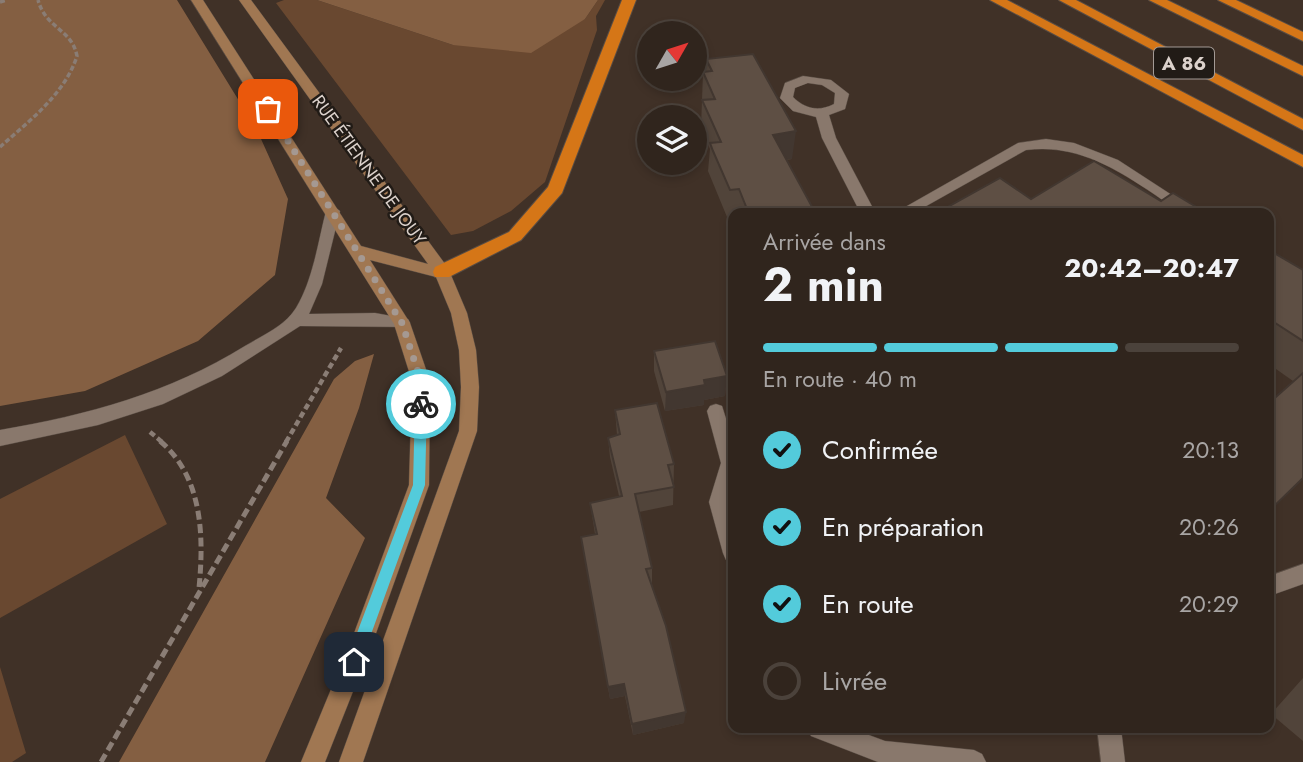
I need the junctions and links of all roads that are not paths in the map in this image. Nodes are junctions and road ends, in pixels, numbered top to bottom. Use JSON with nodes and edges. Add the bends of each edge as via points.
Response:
{"nodes":[{"id":1,"x":197,"y":0,"type":"edge"},
{"id":2,"x":245,"y":0,"type":"edge"},
{"id":3,"x":629,"y":0,"type":"edge"},
{"id":4,"x":997,"y":0,"type":"edge"},
{"id":5,"x":1066,"y":0,"type":"edge"},
{"id":6,"x":1156,"y":0,"type":"edge"},
{"id":7,"x":1225,"y":0,"type":"edge"},
{"id":8,"x":1303,"y":37,"type":"edge"},
{"id":9,"x":1303,"y":72,"type":"edge"},
{"id":10,"x":822,"y":113,"type":"dead end"},
{"id":11,"x":1303,"y":125,"type":"edge"},
{"id":12,"x":1303,"y":162,"type":"edge"},
{"id":13,"x":866,"y":208,"type":"edge"},
{"id":14,"x":912,"y":208,"type":"edge"},
{"id":15,"x":1184,"y":208,"type":"edge"},
{"id":16,"x":333,"y":211,"type":"junction"},
{"id":17,"x":359,"y":251,"type":"junction"},
{"id":18,"x":442,"y":271,"type":"junction"},
{"id":19,"x":296,"y":320,"type":"junction"},
{"id":20,"x":402,"y":323,"type":"junction"},
{"id":21,"x":716,"y":411,"type":"dead end"},
{"id":22,"x":0,"y":438,"type":"edge"},
{"id":23,"x":728,"y":456,"type":"edge"},
{"id":24,"x":728,"y":470,"type":"edge"},
{"id":25,"x":728,"y":535,"type":"edge"},
{"id":26,"x":1303,"y":574,"type":"edge"},
{"id":27,"x":1274,"y":584,"type":"edge"},
{"id":28,"x":832,"y":733,"type":"edge"},
{"id":29,"x":1110,"y":733,"type":"edge"},
{"id":30,"x":313,"y":762,"type":"edge"},
{"id":31,"x":351,"y":762,"type":"edge"},
{"id":32,"x":974,"y":762,"type":"edge"},
{"id":33,"x":1113,"y":762,"type":"edge"}],
"edges":[{"from":1,"to":16,"type":"main road"},
{"from":2,"to":18,"type":"main road","name":"RUE ÉTIENNE DE JOUY"},
{"from":3,"to":18,"type":"highway","via":[[556,189],[515,236]]},
{"from":4,"to":12,"type":"highway"},
{"from":5,"to":11,"type":"highway","number":"A 86"},
{"from":6,"to":9,"type":"highway","number":"A 86"},
{"from":7,"to":8,"type":"highway"},
{"from":10,"to":13,"type":"street","via":[[829,138]]},
{"from":14,"to":15,"type":"street","via":[[1023,146],[1041,142],[1089,151]]},
{"from":16,"to":17,"type":"main road"},
{"from":16,"to":19,"type":"street","via":[[318,273]]},
{"from":17,"to":18,"type":"main road","name":"RUE ÉTIENNE DE JOUY"},
{"from":17,"to":20,"type":"main road"},
{"from":18,"to":31,"type":"main road","name":"RUE ÉTIENNE DE JOUY","via":[[460,308],[468,340],[472,376],[468,431]]},
{"from":19,"to":20,"type":"street"},
{"from":19,"to":22,"type":"street","via":[[206,379],[149,404]]},
{"from":20,"to":30,"type":"main road","via":[[421,381],[419,485]]},
{"from":21,"to":23,"type":"street"},
{"from":24,"to":25,"type":"street","via":[[719,502]]},
{"from":26,"to":27,"type":"street"},
{"from":28,"to":32,"type":"street","via":[[885,753]]},
{"from":29,"to":33,"type":"street"}]}
